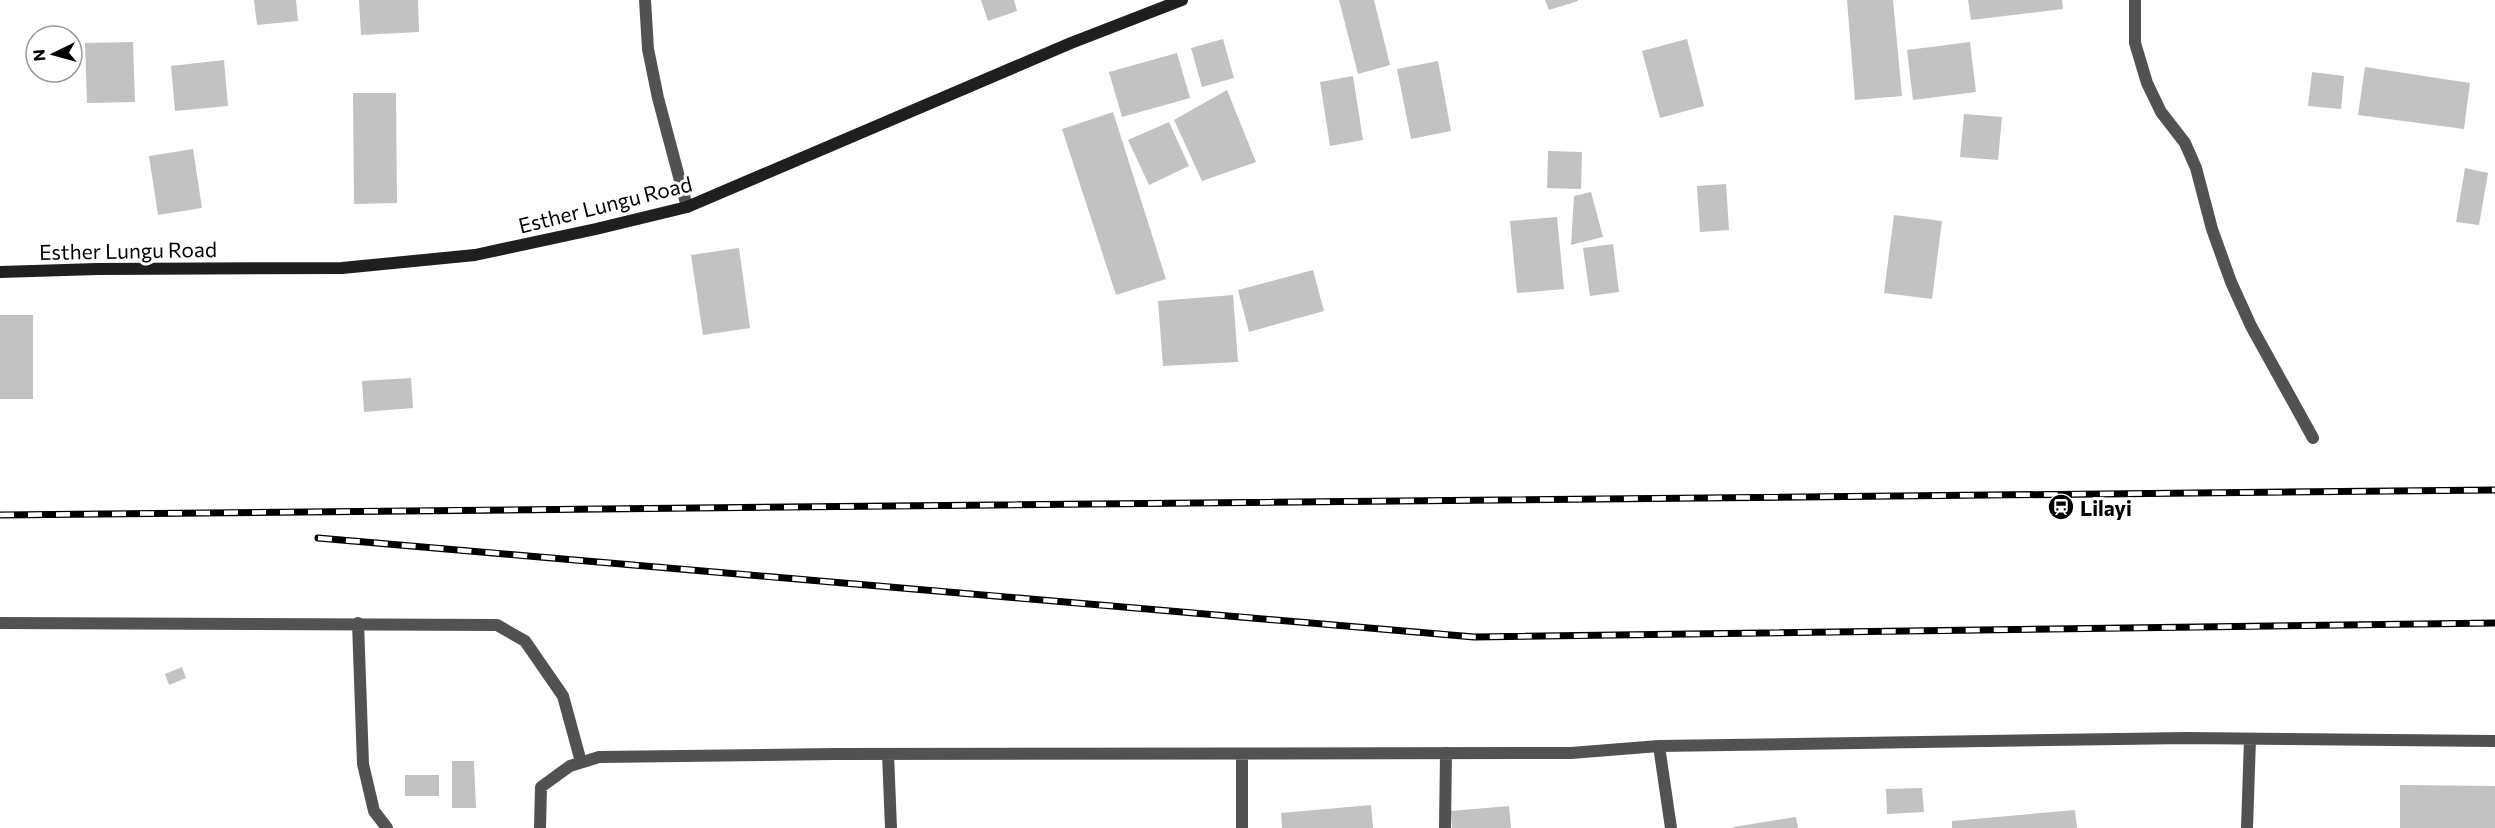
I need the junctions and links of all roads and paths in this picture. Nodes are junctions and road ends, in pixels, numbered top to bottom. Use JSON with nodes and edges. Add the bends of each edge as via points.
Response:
{"nodes":[{"id":1,"x":645,"y":0,"type":"edge"},
{"id":2,"x":1182,"y":0,"type":"edge"},
{"id":3,"x":2135,"y":0,"type":"edge"},
{"id":4,"x":687,"y":207,"type":"junction"},
{"id":5,"x":0,"y":272,"type":"edge"},
{"id":6,"x":2313,"y":438,"type":"dead end"},
{"id":7,"x":0,"y":623,"type":"edge"},
{"id":8,"x":358,"y":623,"type":"junction"},
{"id":9,"x":2250,"y":739,"type":"junction"},
{"id":10,"x":2495,"y":741,"type":"edge"},
{"id":11,"x":1659,"y":746,"type":"junction"},
{"id":12,"x":888,"y":753,"type":"junction"},
{"id":13,"x":1446,"y":753,"type":"junction"},
{"id":14,"x":1242,"y":754,"type":"junction"},
{"id":15,"x":581,"y":762,"type":"junction"},
{"id":16,"x":387,"y":828,"type":"edge"},
{"id":17,"x":540,"y":828,"type":"edge"},
{"id":18,"x":891,"y":828,"type":"edge"},
{"id":19,"x":1242,"y":828,"type":"edge"},
{"id":20,"x":1445,"y":828,"type":"edge"},
{"id":21,"x":1671,"y":828,"type":"edge"},
{"id":22,"x":2247,"y":828,"type":"edge"}],
"edges":[{"from":1,"to":4,"type":"street","via":[[650,59]]},
{"from":2,"to":4,"type":"street","name":"Esther Lungu Road","via":[[1071,43]]},
{"from":3,"to":6,"type":"street","via":[[2135,44],[2147,83],[2161,112],[2185,143],[2231,282]]},
{"from":4,"to":5,"type":"street","name":"Esther Lungu Road","via":[[476,255],[342,268]]},
{"from":7,"to":8,"type":"street"},
{"from":8,"to":15,"type":"street","via":[[496,625],[525,641],[563,696]]},
{"from":8,"to":16,"type":"street","via":[[363,764],[374,812]]},
{"from":9,"to":10,"type":"street"},
{"from":9,"to":11,"type":"street"},
{"from":9,"to":22,"type":"street"},
{"from":11,"to":13,"type":"street","via":[[1572,753]]},
{"from":11,"to":21,"type":"street"},
{"from":12,"to":14,"type":"street"},
{"from":12,"to":15,"type":"street","via":[[599,757]]},
{"from":12,"to":18,"type":"street"},
{"from":13,"to":14,"type":"street"},
{"from":13,"to":20,"type":"street"},
{"from":14,"to":19,"type":"street"},
{"from":15,"to":17,"type":"street","via":[[541,787]]}]}
